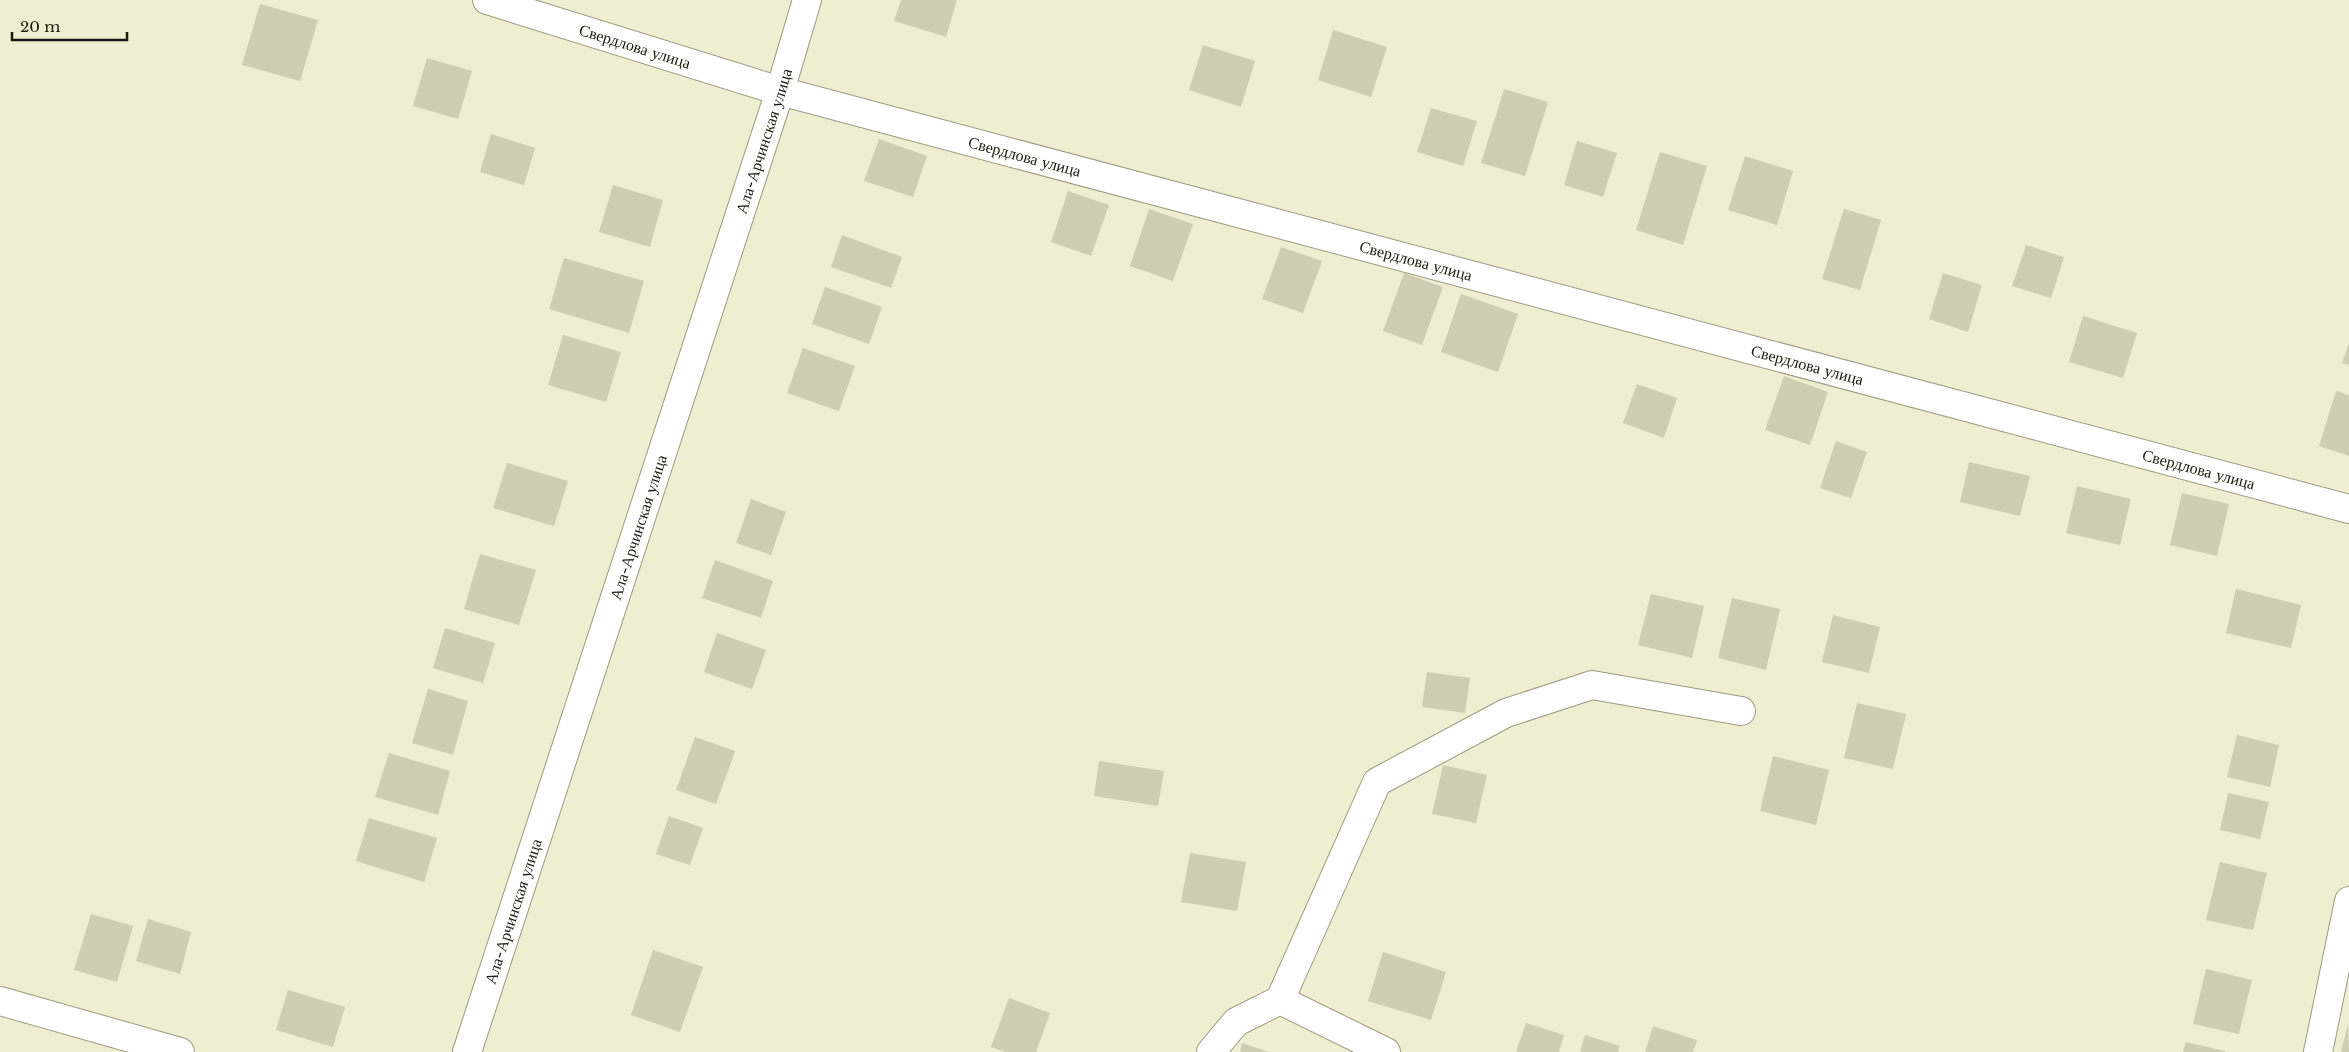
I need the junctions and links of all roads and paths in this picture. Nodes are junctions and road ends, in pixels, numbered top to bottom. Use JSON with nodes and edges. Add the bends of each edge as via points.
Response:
{"nodes":[{"id":1,"x":487,"y":0,"type":"edge"},
{"id":2,"x":806,"y":0,"type":"edge"},
{"id":3,"x":780,"y":91,"type":"junction"},
{"id":4,"x":2349,"y":509,"type":"edge"},
{"id":5,"x":1741,"y":711,"type":"dead end"},
{"id":6,"x":2349,"y":901,"type":"edge"},
{"id":7,"x":1280,"y":1000,"type":"junction"},
{"id":8,"x":0,"y":1001,"type":"edge"},
{"id":9,"x":180,"y":1052,"type":"edge"},
{"id":10,"x":467,"y":1052,"type":"edge"},
{"id":11,"x":1211,"y":1052,"type":"edge"},
{"id":12,"x":1386,"y":1052,"type":"edge"},
{"id":13,"x":2318,"y":1052,"type":"edge"}],
"edges":[{"from":1,"to":3,"type":"street","name":"Свердлова улица"},
{"from":2,"to":3,"type":"street","name":"Ала-Арчинская улица"},
{"from":3,"to":4,"type":"street","name":"Свердлова улица"},
{"from":3,"to":10,"type":"street","name":"Ала-Арчинская улица"},
{"from":5,"to":7,"type":"street","via":[[1592,685],[1506,713],[1377,782]]},
{"from":6,"to":13,"type":"street"},
{"from":7,"to":11,"type":"street","via":[[1236,1022]]},
{"from":7,"to":12,"type":"street"},
{"from":8,"to":9,"type":"street"}]}
